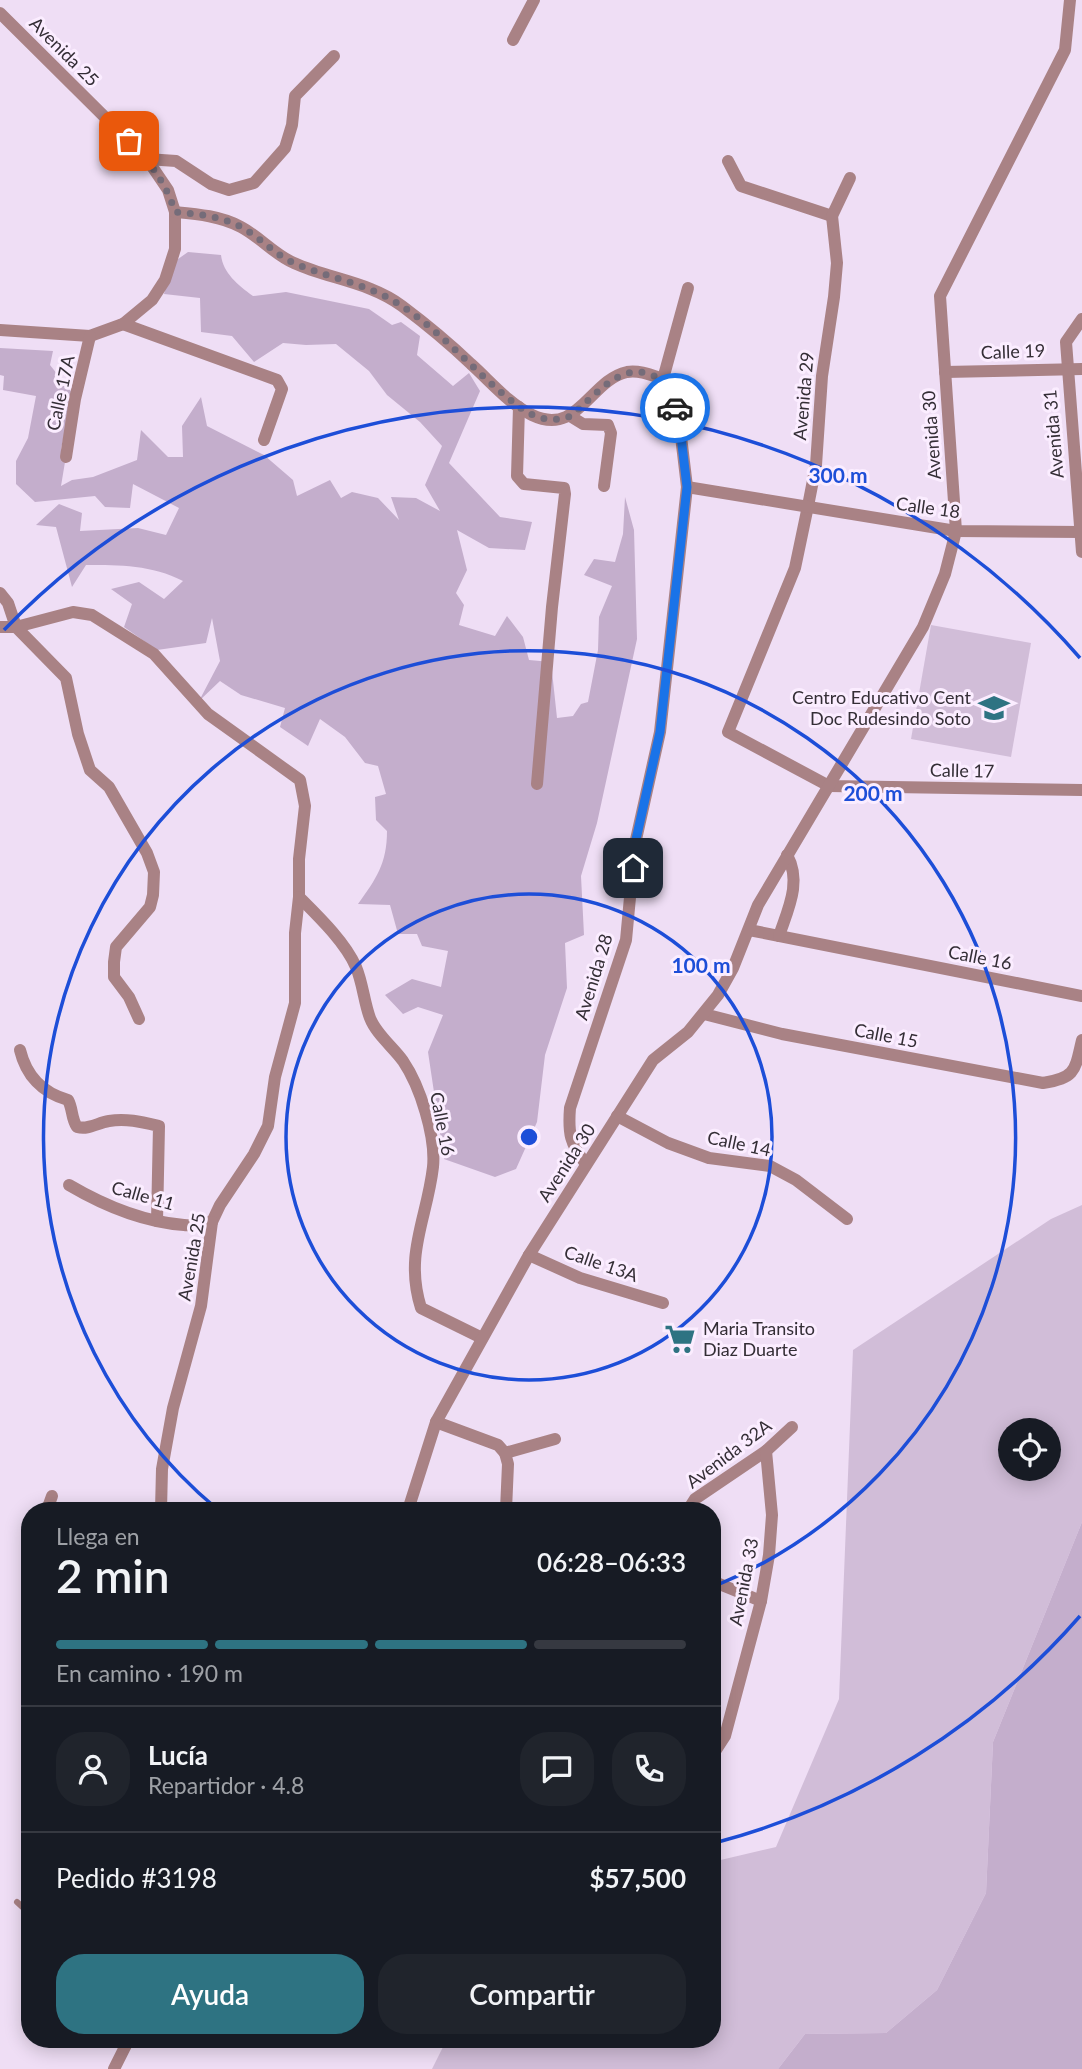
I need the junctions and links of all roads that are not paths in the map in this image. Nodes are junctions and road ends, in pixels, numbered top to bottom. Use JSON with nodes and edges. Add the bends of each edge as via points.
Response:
{"nodes":[{"id":1,"x":534,"y":0,"type":"edge"},
{"id":2,"x":1070,"y":0,"type":"edge"},
{"id":3,"x":0,"y":13,"type":"edge"},
{"id":4,"x":513,"y":40,"type":"dead end"},
{"id":5,"x":334,"y":55,"type":"dead end"},
{"id":6,"x":147,"y":159,"type":"junction"},
{"id":7,"x":728,"y":161,"type":"dead end"},
{"id":8,"x":850,"y":178,"type":"dead end"},
{"id":9,"x":175,"y":212,"type":"junction"},
{"id":10,"x":832,"y":216,"type":"junction"},
{"id":11,"x":688,"y":288,"type":"dead end"},
{"id":12,"x":1082,"y":319,"type":"edge"},
{"id":13,"x":123,"y":324,"type":"junction"},
{"id":14,"x":0,"y":330,"type":"edge"},
{"id":15,"x":90,"y":336,"type":"junction"},
{"id":16,"x":1066,"y":368,"type":"junction"},
{"id":17,"x":1082,"y":369,"type":"edge"},
{"id":18,"x":945,"y":372,"type":"junction"},
{"id":19,"x":663,"y":379,"type":"junction"},
{"id":20,"x":519,"y":407,"type":"junction"},
{"id":21,"x":570,"y":416,"type":"junction"},
{"id":22,"x":264,"y":440,"type":"dead end"},
{"id":23,"x":66,"y":457,"type":"dead end"},
{"id":24,"x":604,"y":486,"type":"dead end"},
{"id":25,"x":687,"y":487,"type":"junction"},
{"id":26,"x":808,"y":506,"type":"junction"},
{"id":27,"x":956,"y":531,"type":"junction"},
{"id":28,"x":1081,"y":532,"type":"edge"},
{"id":29,"x":1082,"y":552,"type":"edge"},
{"id":30,"x":0,"y":593,"type":"edge"},
{"id":31,"x":0,"y":626,"type":"edge"},
{"id":32,"x":16,"y":627,"type":"junction"},
{"id":33,"x":728,"y":732,"type":"joint"},
{"id":34,"x":537,"y":784,"type":"dead end"},
{"id":35,"x":829,"y":786,"type":"junction"},
{"id":36,"x":1082,"y":790,"type":"edge"},
{"id":37,"x":787,"y":855,"type":"junction"},
{"id":38,"x":299,"y":897,"type":"junction"},
{"id":39,"x":749,"y":930,"type":"junction"},
{"id":40,"x":779,"y":936,"type":"junction"},
{"id":41,"x":1082,"y":996,"type":"edge"},
{"id":42,"x":704,"y":1014,"type":"junction"},
{"id":43,"x":139,"y":1019,"type":"dead end"},
{"id":44,"x":1082,"y":1040,"type":"edge"},
{"id":45,"x":20,"y":1050,"type":"dead end"},
{"id":46,"x":617,"y":1116,"type":"junction"},
{"id":47,"x":586,"y":1164,"type":"junction"},
{"id":48,"x":69,"y":1185,"type":"dead end"},
{"id":49,"x":847,"y":1219,"type":"dead end"},
{"id":50,"x":157,"y":1221,"type":"junction"},
{"id":51,"x":212,"y":1222,"type":"junction"},
{"id":52,"x":529,"y":1255,"type":"junction"},
{"id":53,"x":663,"y":1303,"type":"dead end"},
{"id":54,"x":482,"y":1338,"type":"junction"},
{"id":55,"x":436,"y":1422,"type":"junction"},
{"id":56,"x":792,"y":1427,"type":"dead end"},
{"id":57,"x":555,"y":1439,"type":"dead end"},
{"id":58,"x":766,"y":1451,"type":"junction"},
{"id":59,"x":505,"y":1453,"type":"junction"},
{"id":60,"x":52,"y":1496,"type":"dead end"},
{"id":61,"x":50,"y":1502,"type":"edge"},
{"id":62,"x":161,"y":1502,"type":"edge"},
{"id":63,"x":411,"y":1502,"type":"edge"},
{"id":64,"x":506,"y":1502,"type":"edge"},
{"id":65,"x":693,"y":1502,"type":"edge"},
{"id":66,"x":721,"y":1585,"type":"edge"},
{"id":67,"x":761,"y":1601,"type":"junction"},
{"id":68,"x":721,"y":1742,"type":"edge"},
{"id":69,"x":17,"y":1902,"type":"dead end"},
{"id":70,"x":21,"y":1906,"type":"edge"},
{"id":71,"x":124,"y":2048,"type":"edge"},
{"id":72,"x":114,"y":2069,"type":"edge"}],
"edges":[{"from":1,"to":4,"type":"street"},
{"from":2,"to":18,"type":"street","name":"Avenida 30","via":[[1065,50],[940,296]]},
{"from":3,"to":6,"type":"street","name":"Avenida 25"},
{"from":5,"to":6,"type":"street","via":[[295,96],[285,148],[254,183],[229,190],[176,161]]},
{"from":6,"to":9,"type":"street","name":"Avenida 25","via":[[168,190]]},
{"from":7,"to":10,"type":"street","via":[[741,186]]},
{"from":8,"to":10,"type":"street"},
{"from":9,"to":13,"type":"street","name":"Avenida 25","via":[[172,265],[152,300]]},
{"from":9,"to":20,"type":"street","via":[[211,216],[241,227],[291,262],[367,287],[399,304]]},
{"from":10,"to":26,"type":"street","name":"Avenida 29","via":[[836,274]]},
{"from":11,"to":19,"type":"street"},
{"from":12,"to":16,"type":"street","name":"Avenida 31","via":[[1066,342]]},
{"from":13,"to":15,"type":"street","name":"Avenida 25"},
{"from":13,"to":22,"type":"street","via":[[277,380],[282,389]]},
{"from":14,"to":15,"type":"street","name":"Avenida 25"},
{"from":15,"to":23,"type":"street","name":"Calle 17A"},
{"from":16,"to":17,"type":"street","name":"Calle 19"},
{"from":16,"to":18,"type":"street","name":"Calle 19"},
{"from":16,"to":28,"type":"street","name":"Avenida 31"},
{"from":18,"to":27,"type":"street","name":"Avenida 30"},
{"from":19,"to":21,"type":"street","via":[[645,372],[626,372]]},
{"from":19,"to":25,"type":"street","name":"Avenida 28","via":[[673,397],[680,428]]},
{"from":20,"to":21,"type":"street","via":[[550,420]]},
{"from":20,"to":34,"type":"street","via":[[519,480],[564,488],[565,494]]},
{"from":21,"to":24,"type":"street","via":[[583,424],[608,425],[611,433]]},
{"from":25,"to":26,"type":"street","name":"Calle 18"},
{"from":25,"to":47,"type":"street","name":"Avenida 28","via":[[660,732],[635,844],[626,940],[570,1108],[568,1128],[574,1148]]},
{"from":26,"to":27,"type":"street","name":"Calle 18"},
{"from":26,"to":33,"type":"street","name":"Avenida 29","via":[[795,568]]},
{"from":27,"to":28,"type":"street","name":"Calle 18"},
{"from":27,"to":35,"type":"street","name":"Avenida 30","via":[[945,574],[923,627]]},
{"from":28,"to":29,"type":"street","name":"Avenida 31"},
{"from":30,"to":32,"type":"street"},
{"from":31,"to":32,"type":"street"},
{"from":32,"to":38,"type":"street","name":"Avenida 25","via":[[73,612],[92,615],[153,654],[208,713],[300,780],[305,806]]},
{"from":32,"to":43,"type":"street","via":[[66,678],[90,770],[109,787],[148,853],[153,872],[150,906],[116,947],[114,962],[114,977]]},
{"from":33,"to":35,"type":"street","name":"Calle 17"},
{"from":35,"to":36,"type":"street","name":"Calle 17"},
{"from":35,"to":37,"type":"street","name":"Avenida 30"},
{"from":37,"to":39,"type":"street","name":"Avenida 30"},
{"from":37,"to":40,"type":"street","via":[[794,867],[795,887]]},
{"from":38,"to":51,"type":"street","name":"Avenida 25","via":[[295,1003],[275,1077],[268,1126]]},
{"from":38,"to":54,"type":"street","name":"Calle 16","via":[[325,922],[355,964],[370,1020],[418,1089],[433,1165],[414,1250],[415,1288],[421,1308]]},
{"from":39,"to":40,"type":"street","name":"Calle 16"},
{"from":39,"to":42,"type":"street","name":"Avenida 30","via":[[723,986]]},
{"from":40,"to":41,"type":"street","name":"Calle 16"},
{"from":42,"to":44,"type":"street","name":"Calle 15","via":[[782,1034],[1044,1083],[1063,1080],[1075,1068]]},
{"from":42,"to":46,"type":"street","name":"Avenida 30","via":[[653,1060]]},
{"from":45,"to":50,"type":"street","via":[[32,1078],[68,1100],[76,1127],[125,1119],[159,1126]]},
{"from":46,"to":47,"type":"street","name":"Avenida 30"},
{"from":46,"to":49,"type":"street","name":"Calle 14","via":[[709,1158],[770,1166]]},
{"from":47,"to":52,"type":"street","name":"Avenida 30"},
{"from":48,"to":50,"type":"street","name":"Calle 11","via":[[95,1201]]},
{"from":50,"to":51,"type":"street","name":"Calle 11","via":[[187,1226]]},
{"from":51,"to":62,"type":"street","name":"Avenida 25","via":[[201,1306],[164,1457]]},
{"from":52,"to":53,"type":"street","name":"Calle 13A","via":[[580,1278]]},
{"from":52,"to":54,"type":"street","name":"Avenida 30"},
{"from":54,"to":55,"type":"street","name":"Avenida 30"},
{"from":55,"to":59,"type":"street","via":[[498,1445]]},
{"from":55,"to":63,"type":"street","name":"Avenida 30"},
{"from":56,"to":58,"type":"street","name":"Avenida 32A"},
{"from":57,"to":59,"type":"street"},
{"from":58,"to":65,"type":"street","name":"Avenida 32A"},
{"from":58,"to":67,"type":"street","name":"Avenida 33","via":[[772,1515]]},
{"from":59,"to":64,"type":"street"},
{"from":60,"to":61,"type":"street"},
{"from":66,"to":67,"type":"street"},
{"from":67,"to":68,"type":"street","name":"Avenida 33"},
{"from":69,"to":70,"type":"lane"},
{"from":71,"to":72,"type":"street"}]}
